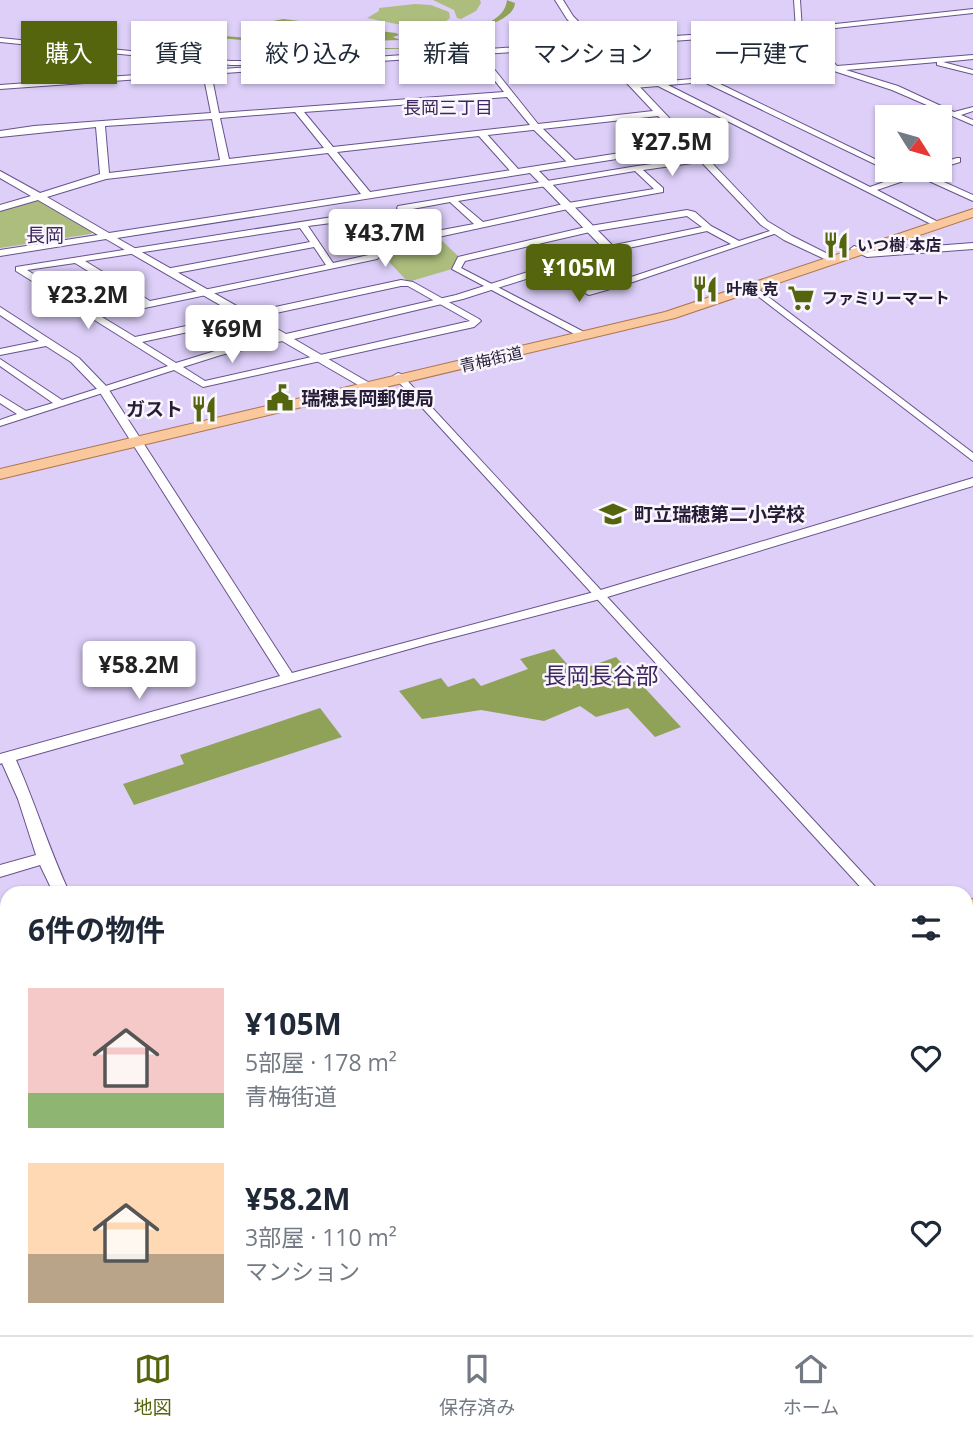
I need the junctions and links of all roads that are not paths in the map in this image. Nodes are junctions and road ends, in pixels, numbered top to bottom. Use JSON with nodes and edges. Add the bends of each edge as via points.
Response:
{"nodes":[{"id":1,"x":559,"y":0,"type":"edge"},
{"id":2,"x":797,"y":0,"type":"edge"},
{"id":3,"x":973,"y":11,"type":"edge"},
{"id":4,"x":574,"y":21,"type":"edge"},
{"id":5,"x":798,"y":21,"type":"edge"},
{"id":6,"x":835,"y":26,"type":"edge"},
{"id":7,"x":0,"y":40,"type":"edge"},
{"id":8,"x":21,"y":42,"type":"edge"},
{"id":9,"x":117,"y":51,"type":"edge"},
{"id":10,"x":973,"y":57,"type":"edge"},
{"id":11,"x":931,"y":61,"type":"junction"},
{"id":12,"x":241,"y":62,"type":"edge"},
{"id":13,"x":835,"y":69,"type":"joint"},
{"id":14,"x":973,"y":72,"type":"edge"},
{"id":15,"x":495,"y":75,"type":"edge"},
{"id":16,"x":46,"y":84,"type":"edge"},
{"id":17,"x":209,"y":84,"type":"edge"},
{"id":18,"x":660,"y":84,"type":"joint"},
{"id":19,"x":712,"y":84,"type":"edge"},
{"id":20,"x":634,"y":86,"type":"joint"},
{"id":21,"x":0,"y":87,"type":"edge"},
{"id":22,"x":510,"y":94,"type":"junction"},
{"id":23,"x":973,"y":109,"type":"edge"},
{"id":24,"x":298,"y":110,"type":"junction"},
{"id":25,"x":659,"y":113,"type":"junction"},
{"id":26,"x":955,"y":114,"type":"junction"},
{"id":27,"x":215,"y":116,"type":"junction"},
{"id":28,"x":973,"y":123,"type":"edge"},
{"id":29,"x":100,"y":125,"type":"junction"},
{"id":30,"x":536,"y":127,"type":"junction"},
{"id":31,"x":481,"y":133,"type":"junction"},
{"id":32,"x":0,"y":134,"type":"edge"},
{"id":33,"x":689,"y":145,"type":"junction"},
{"id":34,"x":330,"y":151,"type":"junction"},
{"id":35,"x":703,"y":159,"type":"junction"},
{"id":36,"x":957,"y":160,"type":"dead end"},
{"id":37,"x":225,"y":162,"type":"junction"},
{"id":38,"x":875,"y":162,"type":"edge"},
{"id":39,"x":952,"y":162,"type":"edge"},
{"id":40,"x":573,"y":163,"type":"junction"},
{"id":41,"x":637,"y":168,"type":"junction"},
{"id":42,"x":532,"y":169,"type":"junction"},
{"id":43,"x":516,"y":172,"type":"junction"},
{"id":44,"x":0,"y":174,"type":"edge"},
{"id":45,"x":105,"y":176,"type":"junction"},
{"id":46,"x":891,"y":182,"type":"edge"},
{"id":47,"x":938,"y":182,"type":"edge"},
{"id":48,"x":547,"y":184,"type":"junction"},
{"id":49,"x":871,"y":189,"type":"junction"},
{"id":50,"x":367,"y":195,"type":"junction"},
{"id":51,"x":39,"y":196,"type":"junction"},
{"id":52,"x":973,"y":198,"type":"edge"},
{"id":53,"x":452,"y":199,"type":"junction"},
{"id":54,"x":568,"y":206,"type":"junction"},
{"id":55,"x":0,"y":208,"type":"edge"},
{"id":56,"x":973,"y":211,"type":"edge"},
{"id":57,"x":934,"y":222,"type":"junction"},
{"id":58,"x":302,"y":224,"type":"junction"},
{"id":59,"x":481,"y":225,"type":"junction"},
{"id":60,"x":414,"y":226,"type":"junction"},
{"id":61,"x":708,"y":228,"type":"junction"},
{"id":62,"x":590,"y":229,"type":"junction"},
{"id":63,"x":776,"y":232,"type":"junction"},
{"id":64,"x":362,"y":234,"type":"junction"},
{"id":65,"x":109,"y":236,"type":"junction"},
{"id":66,"x":316,"y":244,"type":"junction"},
{"id":67,"x":738,"y":244,"type":"junction"},
{"id":68,"x":973,"y":246,"type":"edge"},
{"id":69,"x":610,"y":249,"type":"junction"},
{"id":70,"x":136,"y":251,"type":"junction"},
{"id":71,"x":856,"y":251,"type":"junction"},
{"id":72,"x":0,"y":253,"type":"edge"},
{"id":73,"x":832,"y":259,"type":"junction"},
{"id":74,"x":76,"y":260,"type":"junction"},
{"id":75,"x":573,"y":261,"type":"junction"},
{"id":76,"x":331,"y":266,"type":"junction"},
{"id":77,"x":544,"y":270,"type":"junction"},
{"id":78,"x":171,"y":271,"type":"junction"},
{"id":79,"x":618,"y":284,"type":"junction"},
{"id":80,"x":491,"y":287,"type":"junction"},
{"id":81,"x":751,"y":287,"type":"junction"},
{"id":82,"x":207,"y":292,"type":"junction"},
{"id":83,"x":441,"y":301,"type":"junction"},
{"id":84,"x":149,"y":304,"type":"junction"},
{"id":85,"x":0,"y":310,"type":"edge"},
{"id":86,"x":93,"y":316,"type":"junction"},
{"id":87,"x":248,"y":316,"type":"junction"},
{"id":88,"x":581,"y":334,"type":"junction"},
{"id":89,"x":284,"y":338,"type":"junction"},
{"id":90,"x":132,"y":341,"type":"junction"},
{"id":91,"x":49,"y":342,"type":"junction"},
{"id":92,"x":0,"y":352,"type":"edge"},
{"id":93,"x":320,"y":358,"type":"junction"},
{"id":94,"x":0,"y":362,"type":"edge"},
{"id":95,"x":173,"y":367,"type":"junction"},
{"id":96,"x":399,"y":378,"type":"junction"},
{"id":97,"x":366,"y":386,"type":"junction"},
{"id":98,"x":103,"y":390,"type":"junction"},
{"id":99,"x":0,"y":398,"type":"edge"},
{"id":100,"x":60,"y":403,"type":"junction"},
{"id":101,"x":24,"y":415,"type":"junction"},
{"id":102,"x":0,"y":423,"type":"edge"},
{"id":103,"x":137,"y":440,"type":"junction"},
{"id":104,"x":973,"y":458,"type":"edge"},
{"id":105,"x":0,"y":472,"type":"edge"},
{"id":106,"x":973,"y":482,"type":"edge"},
{"id":107,"x":599,"y":595,"type":"junction"},
{"id":108,"x":289,"y":678,"type":"junction"},
{"id":109,"x":3,"y":758,"type":"edge"},
{"id":110,"x":44,"y":858,"type":"junction"},
{"id":111,"x":0,"y":871,"type":"edge"},
{"id":112,"x":58,"y":886,"type":"edge"},
{"id":113,"x":867,"y":886,"type":"edge"}],
"edges":[{"from":1,"to":4,"type":"street"},
{"from":2,"to":5,"type":"street"},
{"from":3,"to":6,"type":"street"},
{"from":7,"to":8,"type":"street"},
{"from":9,"to":12,"type":"street"},
{"from":10,"to":11,"type":"street"},
{"from":11,"to":13,"type":"street"},
{"from":11,"to":14,"type":"street"},
{"from":13,"to":26,"type":"street"},
{"from":15,"to":22,"type":"street"},
{"from":16,"to":21,"type":"street"},
{"from":17,"to":27,"type":"street"},
{"from":18,"to":20,"type":"street"},
{"from":18,"to":49,"type":"street"},
{"from":19,"to":38,"type":"street"},
{"from":20,"to":25,"type":"street"},
{"from":22,"to":24,"type":"street"},
{"from":22,"to":30,"type":"street"},
{"from":23,"to":26,"type":"street"},
{"from":24,"to":27,"type":"street"},
{"from":24,"to":34,"type":"street"},
{"from":25,"to":30,"type":"street"},
{"from":25,"to":33,"type":"street"},
{"from":26,"to":28,"type":"street"},
{"from":27,"to":29,"type":"street"},
{"from":27,"to":37,"type":"street"},
{"from":29,"to":32,"type":"street"},
{"from":29,"to":45,"type":"street"},
{"from":30,"to":31,"type":"street"},
{"from":30,"to":40,"type":"street"},
{"from":31,"to":34,"type":"street"},
{"from":31,"to":43,"type":"street"},
{"from":33,"to":35,"type":"street"},
{"from":33,"to":40,"type":"street"},
{"from":34,"to":37,"type":"street"},
{"from":34,"to":50,"type":"street"},
{"from":35,"to":41,"type":"street"},
{"from":35,"to":63,"type":"street"},
{"from":36,"to":39,"type":"street"},
{"from":37,"to":45,"type":"street"},
{"from":40,"to":42,"type":"street"},
{"from":41,"to":48,"type":"street"},
{"from":41,"to":54,"type":"street","via":[[660,190]]},
{"from":42,"to":43,"type":"street"},
{"from":42,"to":48,"type":"street"},
{"from":43,"to":50,"type":"street"},
{"from":44,"to":51,"type":"street"},
{"from":45,"to":51,"type":"street"},
{"from":46,"to":49,"type":"street"},
{"from":47,"to":52,"type":"street"},
{"from":48,"to":53,"type":"street"},
{"from":48,"to":54,"type":"street"},
{"from":49,"to":57,"type":"street"},
{"from":50,"to":65,"type":"street"},
{"from":51,"to":55,"type":"street"},
{"from":51,"to":65,"type":"street"},
{"from":53,"to":59,"type":"street"},
{"from":53,"to":60,"type":"street","via":[[401,208]]},
{"from":54,"to":59,"type":"street"},
{"from":54,"to":62,"type":"street"},
{"from":56,"to":57,"type":"main road","name":"青梅街道"},
{"from":56,"to":71,"type":"main road","name":"青梅街道"},
{"from":57,"to":71,"type":"main road","name":"青梅街道"},
{"from":58,"to":64,"type":"street","via":[[348,218]]},
{"from":58,"to":66,"type":"street"},
{"from":58,"to":70,"type":"street"},
{"from":59,"to":60,"type":"street","via":[[429,236]]},
{"from":60,"to":64,"type":"street"},
{"from":61,"to":62,"type":"street","via":[[690,213]]},
{"from":61,"to":67,"type":"street"},
{"from":61,"to":69,"type":"street"},
{"from":62,"to":69,"type":"street"},
{"from":62,"to":80,"type":"street","via":[[463,257],[457,269]]},
{"from":63,"to":67,"type":"street"},
{"from":63,"to":73,"type":"street"},
{"from":64,"to":76,"type":"street","via":[[377,256]]},
{"from":65,"to":70,"type":"street"},
{"from":65,"to":72,"type":"street"},
{"from":66,"to":76,"type":"street"},
{"from":66,"to":78,"type":"street"},
{"from":67,"to":79,"type":"street"},
{"from":68,"to":71,"type":"street"},
{"from":69,"to":75,"type":"street"},
{"from":70,"to":74,"type":"street"},
{"from":70,"to":78,"type":"street"},
{"from":71,"to":73,"type":"main road","name":"青梅街道"},
{"from":73,"to":81,"type":"main road","name":"青梅街道"},
{"from":74,"to":84,"type":"street"},
{"from":74,"to":86,"type":"street","via":[[19,270]]},
{"from":75,"to":77,"type":"street"},
{"from":75,"to":79,"type":"street"},
{"from":76,"to":82,"type":"street"},
{"from":77,"to":79,"type":"street","via":[[589,292]]},
{"from":77,"to":80,"type":"street"},
{"from":78,"to":82,"type":"street"},
{"from":80,"to":83,"type":"street"},
{"from":80,"to":88,"type":"street"},
{"from":81,"to":88,"type":"main road","name":"青梅街道"},
{"from":81,"to":96,"type":"main road","name":"青梅街道","via":[[607,332]]},
{"from":81,"to":104,"type":"street"},
{"from":82,"to":84,"type":"street"},
{"from":82,"to":87,"type":"street"},
{"from":83,"to":87,"type":"street","via":[[401,283]]},
{"from":83,"to":89,"type":"street"},
{"from":83,"to":93,"type":"street","via":[[475,323]]},
{"from":84,"to":86,"type":"street"},
{"from":85,"to":91,"type":"street"},
{"from":86,"to":90,"type":"street"},
{"from":87,"to":89,"type":"street"},
{"from":87,"to":90,"type":"street"},
{"from":88,"to":96,"type":"main road","name":"青梅街道"},
{"from":89,"to":93,"type":"street"},
{"from":89,"to":95,"type":"street"},
{"from":90,"to":95,"type":"street"},
{"from":91,"to":92,"type":"street"},
{"from":91,"to":98,"type":"street","via":[[75,360]]},
{"from":93,"to":95,"type":"street","via":[[207,384]]},
{"from":93,"to":97,"type":"street"},
{"from":94,"to":100,"type":"street"},
{"from":95,"to":98,"type":"street"},
{"from":96,"to":97,"type":"main road","name":"青梅街道"},
{"from":96,"to":107,"type":"street"},
{"from":97,"to":103,"type":"main road","name":"青梅街道"},
{"from":98,"to":100,"type":"street"},
{"from":98,"to":103,"type":"street"},
{"from":99,"to":101,"type":"street"},
{"from":100,"to":101,"type":"street"},
{"from":101,"to":102,"type":"street"},
{"from":103,"to":105,"type":"main road","name":"青梅街道"},
{"from":103,"to":108,"type":"street"},
{"from":106,"to":107,"type":"street"},
{"from":107,"to":108,"type":"street"},
{"from":107,"to":113,"type":"street"},
{"from":108,"to":109,"type":"street"},
{"from":109,"to":110,"type":"street","via":[[19,781]]},
{"from":110,"to":111,"type":"street"},
{"from":110,"to":112,"type":"street"}]}
